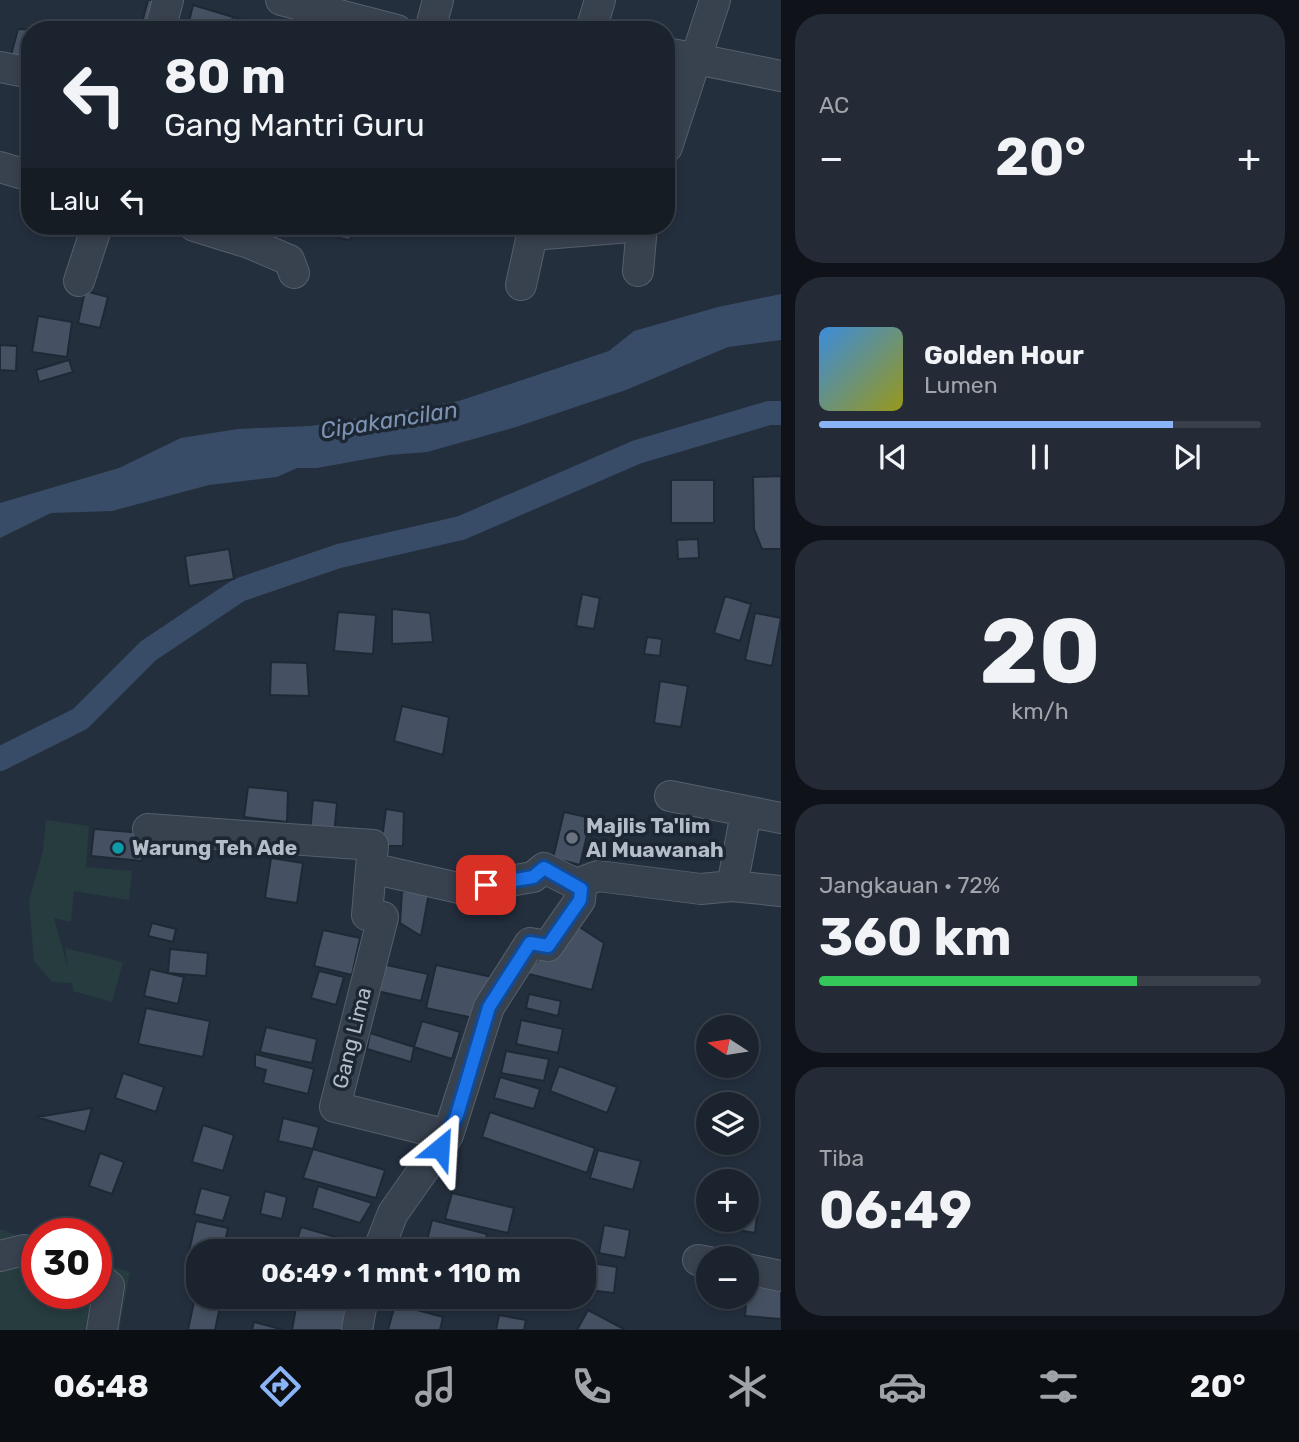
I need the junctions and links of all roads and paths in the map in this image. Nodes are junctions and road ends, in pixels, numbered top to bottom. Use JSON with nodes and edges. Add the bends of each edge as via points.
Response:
{"nodes":[{"id":1,"x":168,"y":0,"type":"edge"},
{"id":2,"x":281,"y":0,"type":"edge"},
{"id":3,"x":438,"y":0,"type":"edge"},
{"id":4,"x":600,"y":0,"type":"edge"},
{"id":5,"x":715,"y":0,"type":"edge"},
{"id":6,"x":162,"y":21,"type":"edge"},
{"id":7,"x":362,"y":21,"type":"edge"},
{"id":8,"x":432,"y":21,"type":"edge"},
{"id":9,"x":594,"y":21,"type":"edge"},
{"id":10,"x":680,"y":56,"type":"edge"},
{"id":11,"x":0,"y":67,"type":"edge"},
{"id":12,"x":21,"y":71,"type":"edge"},
{"id":13,"x":781,"y":76,"type":"edge"},
{"id":14,"x":675,"y":91,"type":"edge"},
{"id":15,"x":0,"y":167,"type":"edge"},
{"id":16,"x":21,"y":173,"type":"edge"},
{"id":17,"x":94,"y":235,"type":"edge"},
{"id":18,"x":223,"y":235,"type":"edge"},
{"id":19,"x":532,"y":235,"type":"edge"},
{"id":20,"x":641,"y":235,"type":"edge"},
{"id":21,"x":638,"y":271,"type":"dead end"},
{"id":22,"x":294,"y":273,"type":"dead end"},
{"id":23,"x":79,"y":281,"type":"dead end"},
{"id":24,"x":521,"y":285,"type":"dead end"},
{"id":25,"x":670,"y":796,"type":"dead end"},
{"id":26,"x":746,"y":813,"type":"junction"},
{"id":27,"x":781,"y":818,"type":"edge"},
{"id":28,"x":148,"y":829,"type":"dead end"},
{"id":29,"x":372,"y":857,"type":"junction"},
{"id":30,"x":576,"y":884,"type":"junction"},
{"id":31,"x":732,"y":887,"type":"junction"},
{"id":32,"x":781,"y":891,"type":"edge"},
{"id":33,"x":448,"y":1135,"type":"junction"},
{"id":34,"x":383,"y":1239,"type":"edge"},
{"id":35,"x":21,"y":1251,"type":"edge"},
{"id":36,"x":0,"y":1256,"type":"edge"},
{"id":37,"x":759,"y":1271,"type":"edge"},
{"id":38,"x":781,"y":1276,"type":"edge"},
{"id":39,"x":105,"y":1309,"type":"edge"},
{"id":40,"x":361,"y":1309,"type":"edge"},
{"id":41,"x":102,"y":1330,"type":"edge"},
{"id":42,"x":357,"y":1330,"type":"edge"}],
"edges":[{"from":1,"to":6,"type":"street"},
{"from":2,"to":7,"type":"street"},
{"from":3,"to":8,"type":"street"},
{"from":4,"to":9,"type":"street"},
{"from":5,"to":10,"type":"street"},
{"from":10,"to":13,"type":"street"},
{"from":10,"to":14,"type":"street"},
{"from":11,"to":12,"type":"street"},
{"from":15,"to":16,"type":"street"},
{"from":17,"to":23,"type":"street"},
{"from":18,"to":22,"type":"street","via":[[289,260]]},
{"from":19,"to":24,"type":"street"},
{"from":20,"to":21,"type":"street"},
{"from":25,"to":26,"type":"street"},
{"from":26,"to":27,"type":"street"},
{"from":26,"to":31,"type":"street"},
{"from":28,"to":29,"type":"street"},
{"from":29,"to":30,"type":"street","via":[[463,889],[533,877],[544,868]]},
{"from":29,"to":33,"type":"street","name":"Gang Lima","via":[[368,915],[383,917],[335,1107]]},
{"from":30,"to":31,"type":"street","via":[[598,876],[702,889]]},
{"from":30,"to":33,"type":"street","via":[[581,889],[580,900],[548,946],[530,943],[489,1007]]},
{"from":31,"to":32,"type":"street"},
{"from":33,"to":34,"type":"street","via":[[393,1213]]},
{"from":35,"to":36,"type":"street"},
{"from":37,"to":38,"type":"street"},
{"from":39,"to":41,"type":"street"},
{"from":40,"to":42,"type":"street"}]}
